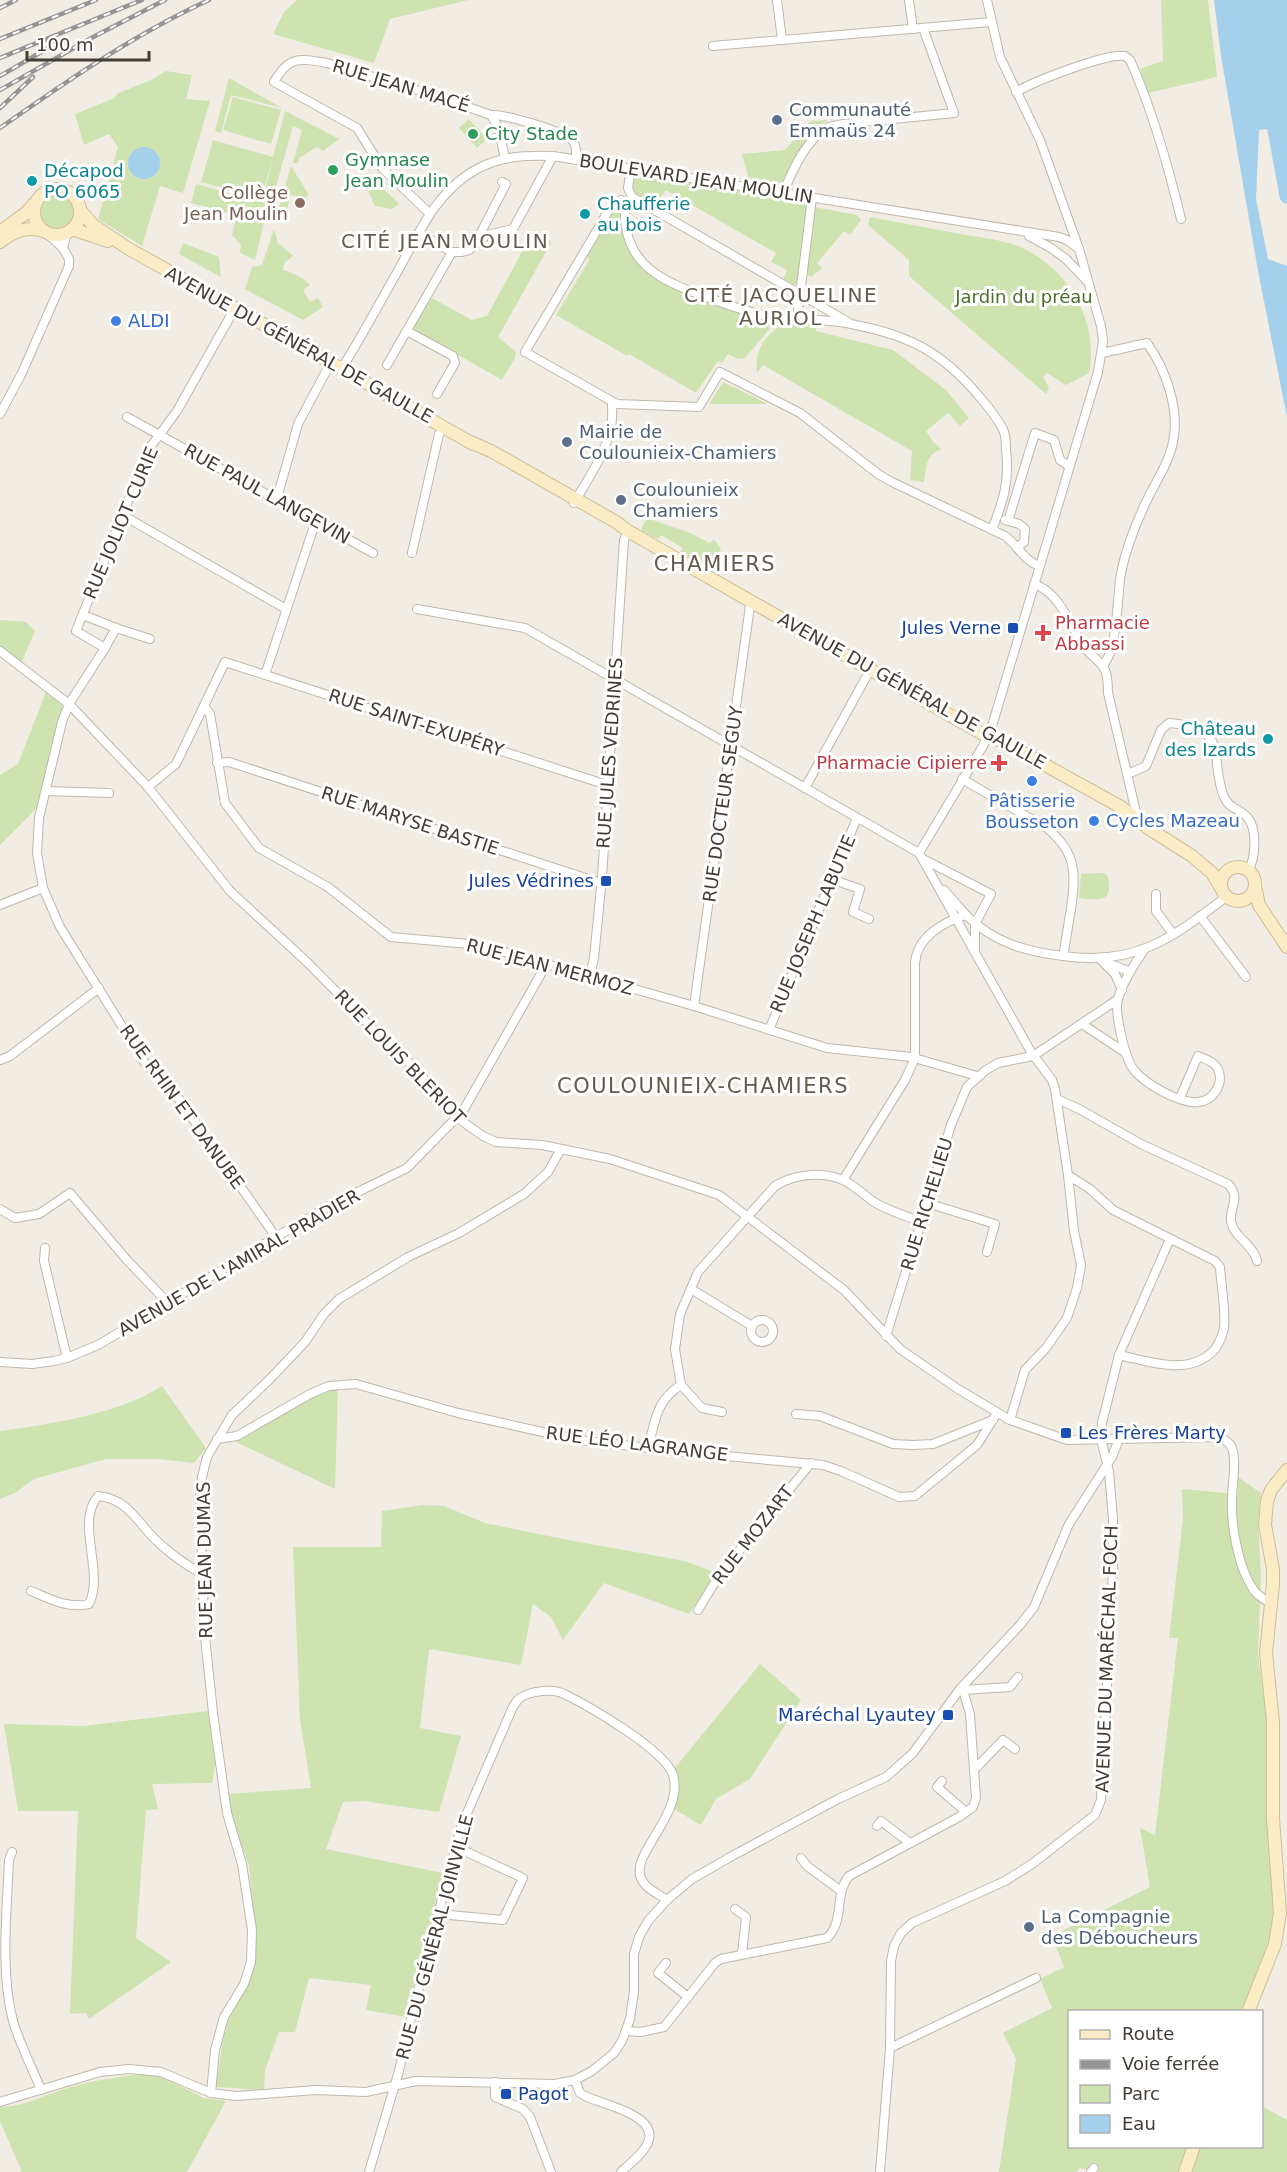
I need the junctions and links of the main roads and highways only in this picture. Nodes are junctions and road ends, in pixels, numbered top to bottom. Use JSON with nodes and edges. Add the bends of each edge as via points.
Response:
{"nodes":[{"id":1,"x":36,"y":202,"type":"junction"},
{"id":2,"x":81,"y":211,"type":"junction"},
{"id":3,"x":44,"y":231,"type":"junction"},
{"id":4,"x":70,"y":231,"type":"junction"},
{"id":5,"x":0,"y":232,"type":"edge"},
{"id":6,"x":0,"y":242,"type":"edge"},
{"id":7,"x":129,"y":249,"type":"junction"},
{"id":8,"x":1192,"y":856,"type":"junction"},
{"id":9,"x":1231,"y":868,"type":"junction"},
{"id":10,"x":1255,"y":886,"type":"junction"},
{"id":11,"x":1228,"y":896,"type":"junction"},
{"id":12,"x":1286,"y":945,"type":"edge"},
{"id":13,"x":1287,"y":1470,"type":"edge"},
{"id":14,"x":1249,"y":2010,"type":"edge"},
{"id":15,"x":1193,"y":2148,"type":"edge"},
{"id":16,"x":1185,"y":2172,"type":"edge"}],
"edges":[{"from":1,"to":2,"type":"main road","name":"AVENUE DU GÉNÉRAL DE GAULLE","via":[[46,191],[64,189],[74,196]]},
{"from":1,"to":3,"type":"main road","via":[[35,218]]},
{"from":1,"to":5,"type":"main road","name":"AVENUE DU GÉNÉRAL DE GAULLE"},
{"from":2,"to":4,"type":"main road"},
{"from":2,"to":7,"type":"main road","name":"AVENUE DU GÉNÉRAL DE GAULLE","via":[[93,225]]},
{"from":3,"to":4,"type":"main road","name":"AVENUE DU GÉNÉRAL DE GAULLE"},
{"from":3,"to":6,"type":"main road","name":"AVENUE DU GÉNÉRAL DE GAULLE","via":[[21,230]]},
{"from":4,"to":7,"type":"main road","name":"AVENUE DU GÉNÉRAL DE GAULLE","via":[[84,232]]},
{"from":7,"to":8,"type":"main road","name":"AVENUE DU GÉNÉRAL DE GAULLE"},
{"from":8,"to":9,"type":"main road"},
{"from":8,"to":11,"type":"main road","via":[[1212,873]]},
{"from":9,"to":10,"type":"main road","via":[[1248,870]]},
{"from":9,"to":11,"type":"main road","via":[[1222,877]]},
{"from":10,"to":11,"type":"main road","via":[[1251,896]]},
{"from":10,"to":12,"type":"main road","via":[[1259,905]]},
{"from":11,"to":12,"type":"main road","via":[[1252,910]]},
{"from":13,"to":14,"type":"main road","via":[[1271,1490],[1265,1513],[1273,1569],[1266,1653],[1273,1722],[1273,1818],[1280,1913],[1275,1944]]},
{"from":15,"to":16,"type":"main road"}]}
